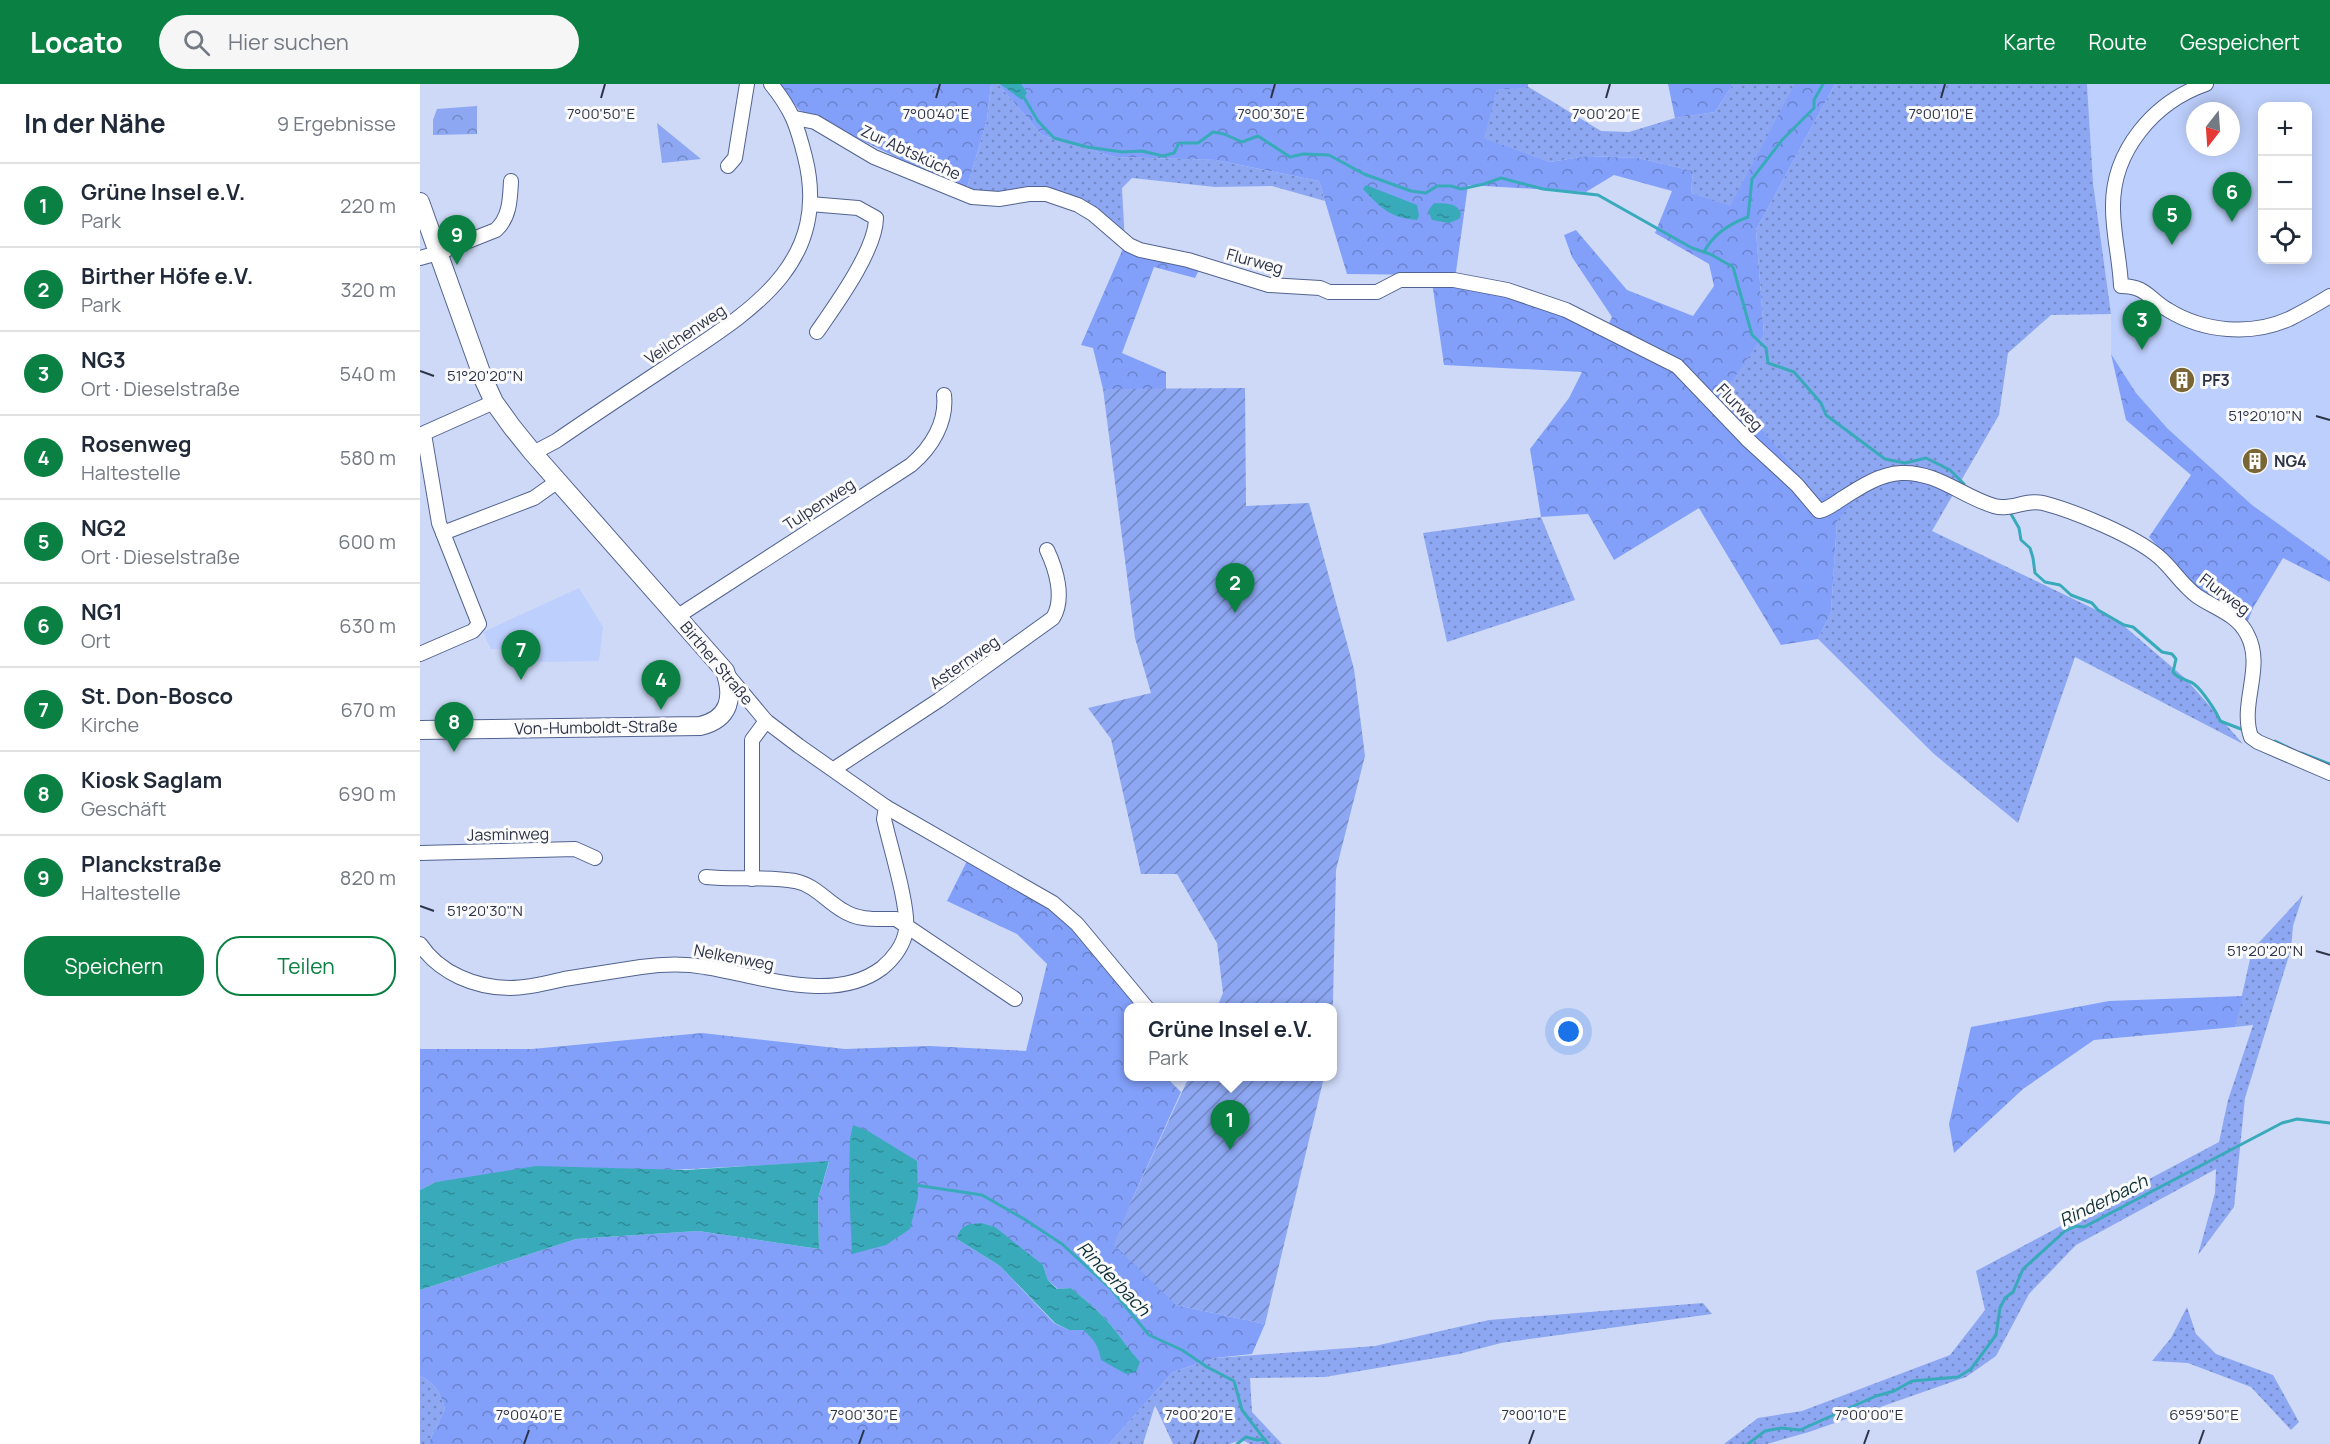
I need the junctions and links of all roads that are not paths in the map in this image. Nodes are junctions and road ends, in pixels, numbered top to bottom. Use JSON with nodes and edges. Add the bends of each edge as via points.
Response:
{"nodes":[{"id":1,"x":747,"y":84,"type":"edge"},
{"id":2,"x":771,"y":84,"type":"edge"},
{"id":3,"x":2206,"y":84,"type":"edge"},
{"id":4,"x":795,"y":118,"type":"junction"},
{"id":5,"x":728,"y":166,"type":"dead end"},
{"id":6,"x":511,"y":181,"type":"dead end"},
{"id":7,"x":983,"y":199,"type":"joint"},
{"id":8,"x":420,"y":202,"type":"edge"},
{"id":9,"x":810,"y":204,"type":"junction"},
{"id":10,"x":438,"y":253,"type":"junction"},
{"id":11,"x":420,"y":258,"type":"edge"},
{"id":12,"x":2330,"y":296,"type":"edge"},
{"id":13,"x":817,"y":332,"type":"dead end"},
{"id":14,"x":944,"y":395,"type":"dead end"},
{"id":15,"x":494,"y":402,"type":"junction"},
{"id":16,"x":422,"y":434,"type":"edge"},
{"id":17,"x":533,"y":453,"type":"junction"},
{"id":18,"x":558,"y":481,"type":"junction"},
{"id":19,"x":443,"y":533,"type":"junction"},
{"id":20,"x":1047,"y":550,"type":"dead end"},
{"id":21,"x":678,"y":616,"type":"junction"},
{"id":22,"x":420,"y":654,"type":"edge"},
{"id":23,"x":725,"y":671,"type":"junction"},
{"id":24,"x":766,"y":721,"type":"junction"},
{"id":25,"x":420,"y":730,"type":"edge"},
{"id":26,"x":834,"y":769,"type":"junction"},
{"id":27,"x":2330,"y":773,"type":"edge"},
{"id":28,"x":885,"y":807,"type":"junction"},
{"id":29,"x":420,"y":853,"type":"edge"},
{"id":30,"x":595,"y":858,"type":"dead end"},
{"id":31,"x":706,"y":877,"type":"dead end"},
{"id":32,"x":752,"y":879,"type":"junction"},
{"id":33,"x":906,"y":925,"type":"junction"},
{"id":34,"x":420,"y":944,"type":"edge"},
{"id":35,"x":1015,"y":999,"type":"dead end"},
{"id":36,"x":1143,"y":1003,"type":"edge"}],
"edges":[{"from":1,"to":5,"type":"street","via":[[735,158]]},
{"from":2,"to":4,"type":"street"},
{"from":3,"to":12,"type":"street","via":[[2164,105],[2127,147],[2116,177],[2113,208],[2121,286],[2139,287],[2165,308],[2190,321],[2230,330],[2278,323]]},
{"from":4,"to":7,"type":"street","name":"Zur Abtsküche","via":[[815,122],[874,157]]},
{"from":4,"to":9,"type":"street","name":"Veilchenweg","via":[[808,173]]},
{"from":6,"to":10,"type":"street","via":[[504,223],[487,235]]},
{"from":7,"to":27,"type":"street","name":"Flurweg","via":[[1046,194],[1093,214],[1134,248],[1269,285],[1329,292],[1377,292],[1400,280],[1455,280],[1507,290],[1566,310],[1677,366],[1819,511],[1866,483],[1900,473],[1932,477],[2006,509],[2024,502],[2042,503],[2118,532],[2159,557],[2196,595],[2234,618],[2247,634],[2254,661],[2248,712],[2251,737]]},
{"from":8,"to":10,"type":"street","name":"Birther Straße"},
{"from":9,"to":13,"type":"street","via":[[858,208],[876,218],[866,252]]},
{"from":9,"to":17,"type":"street","name":"Veilchenweg","via":[[795,257],[766,296],[732,324]]},
{"from":10,"to":11,"type":"street"},
{"from":10,"to":15,"type":"street","name":"Birther Straße"},
{"from":14,"to":21,"type":"street","name":"Tulpenweg","via":[[946,410],[938,431],[924,454],[911,465]]},
{"from":15,"to":16,"type":"street"},
{"from":15,"to":17,"type":"street","name":"Birther Straße"},
{"from":16,"to":19,"type":"street"},
{"from":17,"to":18,"type":"street","name":"Birther Straße"},
{"from":18,"to":19,"type":"street","via":[[534,498]]},
{"from":18,"to":21,"type":"street","name":"Birther Straße"},
{"from":19,"to":22,"type":"street","via":[[479,624],[473,631]]},
{"from":20,"to":26,"type":"street","name":"Asternweg","via":[[1055,568],[1057,588],[1058,607],[1053,618]]},
{"from":21,"to":23,"type":"street","name":"Birther Straße"},
{"from":23,"to":24,"type":"street","name":"Birther Straße"},
{"from":23,"to":25,"type":"street","name":"Von-Humboldt-Straße","via":[[730,697],[726,709],[700,726]]},
{"from":24,"to":26,"type":"street","name":"Birther Straße"},
{"from":24,"to":32,"type":"street","via":[[752,741]]},
{"from":26,"to":28,"type":"street","name":"Birther Straße"},
{"from":28,"to":33,"type":"street","name":"Nelkenweg","via":[[884,819]]},
{"from":28,"to":36,"type":"street","name":"Birther Straße","via":[[1053,903],[1077,924]]},
{"from":29,"to":30,"type":"street","name":"Jasminweg","via":[[574,849]]},
{"from":31,"to":32,"type":"street"},
{"from":32,"to":33,"type":"street","via":[[795,881],[812,887],[840,910],[855,916],[896,919]]},
{"from":33,"to":34,"type":"street","name":"Nelkenweg","via":[[898,950],[876,972],[847,982],[817,986],[774,982],[706,967],[663,964],[530,986],[493,987],[450,972],[437,964]]},
{"from":33,"to":35,"type":"street"}]}
